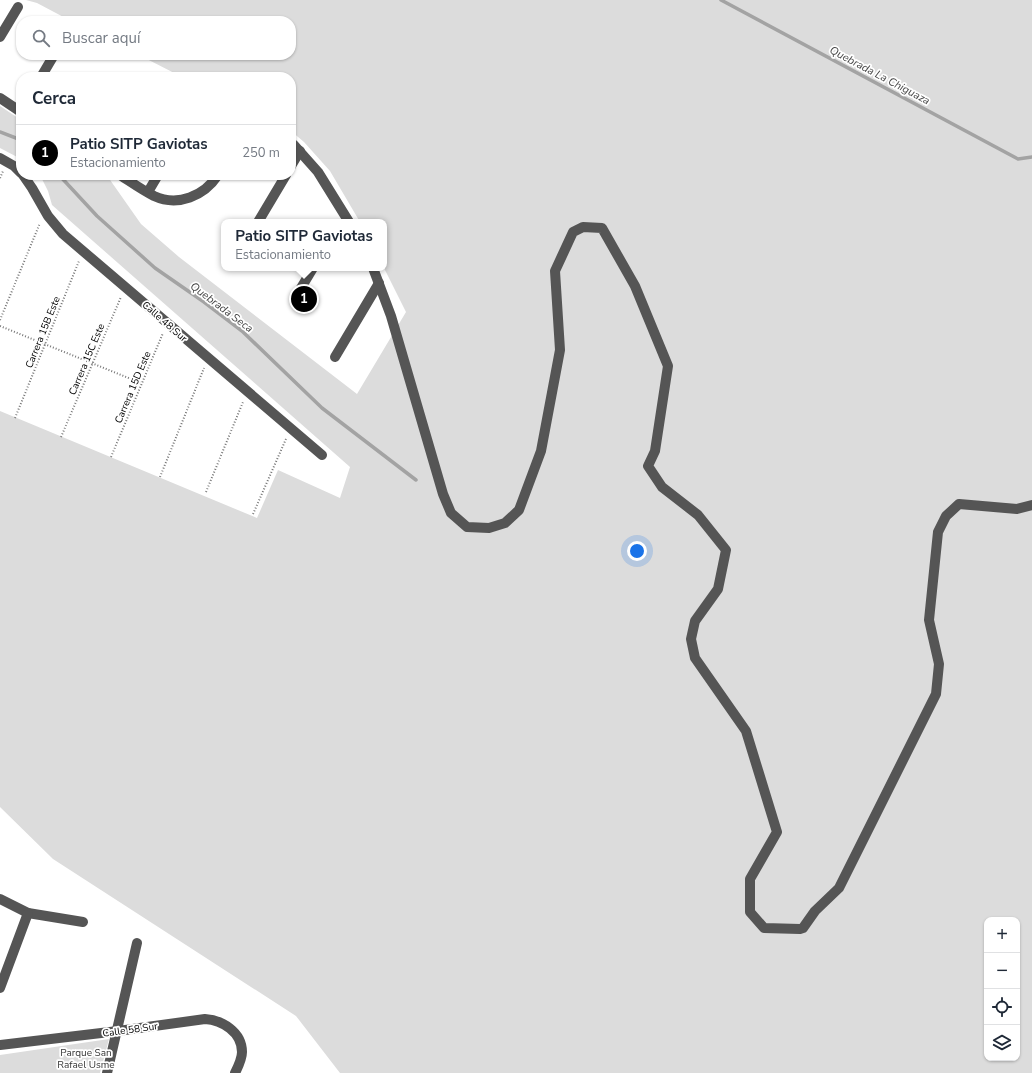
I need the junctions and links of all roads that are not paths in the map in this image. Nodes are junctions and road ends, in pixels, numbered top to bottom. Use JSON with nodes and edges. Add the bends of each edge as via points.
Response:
{"nodes":[{"id":1,"x":18,"y":7,"type":"dead end"},
{"id":2,"x":0,"y":37,"type":"edge"},
{"id":3,"x":51,"y":60,"type":"edge"},
{"id":4,"x":44,"y":72,"type":"edge"},
{"id":5,"x":0,"y":98,"type":"edge"},
{"id":6,"x":16,"y":108,"type":"edge"},
{"id":7,"x":296,"y":147,"type":"edge"},
{"id":8,"x":300,"y":151,"type":"junction"},
{"id":9,"x":0,"y":158,"type":"edge"},
{"id":10,"x":296,"y":158,"type":"edge"},
{"id":11,"x":16,"y":168,"type":"edge"},
{"id":12,"x":26,"y":180,"type":"edge"},
{"id":13,"x":128,"y":180,"type":"edge"},
{"id":14,"x":155,"y":180,"type":"edge"},
{"id":15,"x":214,"y":180,"type":"edge"},
{"id":16,"x":283,"y":180,"type":"edge"},
{"id":17,"x":148,"y":192,"type":"junction"},
{"id":18,"x":260,"y":219,"type":"edge"},
{"id":19,"x":345,"y":219,"type":"edge"},
{"id":20,"x":311,"y":271,"type":"edge"},
{"id":21,"x":374,"y":271,"type":"edge"},
{"id":22,"x":379,"y":283,"type":"junction"},
{"id":23,"x":301,"y":288,"type":"dead end"},
{"id":24,"x":335,"y":357,"type":"dead end"},
{"id":25,"x":322,"y":455,"type":"dead end"},
{"id":26,"x":1032,"y":505,"type":"edge"},
{"id":27,"x":0,"y":899,"type":"edge"},
{"id":28,"x":28,"y":912,"type":"junction"},
{"id":29,"x":83,"y":922,"type":"dead end"},
{"id":30,"x":137,"y":943,"type":"dead end"},
{"id":31,"x":0,"y":988,"type":"edge"},
{"id":32,"x":118,"y":1031,"type":"junction"},
{"id":33,"x":0,"y":1045,"type":"edge"},
{"id":34,"x":107,"y":1073,"type":"edge"},
{"id":35,"x":235,"y":1073,"type":"edge"}],
"edges":[{"from":1,"to":2,"type":"street"},
{"from":3,"to":4,"type":"street"},
{"from":5,"to":6,"type":"street"},
{"from":7,"to":8,"type":"street"},
{"from":8,"to":10,"type":"street"},
{"from":8,"to":19,"type":"street","via":[[318,172]]},
{"from":9,"to":11,"type":"street"},
{"from":12,"to":25,"type":"street","name":"Calle 48 Sur","via":[[45,212],[63,234]]},
{"from":13,"to":17,"type":"street"},
{"from":14,"to":17,"type":"street"},
{"from":15,"to":17,"type":"street","via":[[197,195],[184,200],[167,199]]},
{"from":16,"to":18,"type":"street"},
{"from":20,"to":23,"type":"street"},
{"from":21,"to":22,"type":"street"},
{"from":22,"to":24,"type":"street"},
{"from":22,"to":26,"type":"street","via":[[451,513],[467,527],[489,528],[505,523],[518,510],[541,451],[560,350],[556,271],[573,232],[583,227],[602,228],[635,286],[668,366],[655,451],[648,466],[662,487],[698,515],[726,550],[718,589],[695,620],[691,638],[695,658],[746,731],[777,832],[750,879],[750,912],[764,928],[803,928],[815,911],[839,888],[936,694],[938,664],[929,620],[938,532],[946,516],[959,504],[1017,509]]},
{"from":27,"to":28,"type":"street"},
{"from":28,"to":29,"type":"street"},
{"from":28,"to":31,"type":"street"},
{"from":30,"to":32,"type":"street"},
{"from":32,"to":33,"type":"street","name":"Calle 58 Sur"},
{"from":32,"to":34,"type":"street"},
{"from":32,"to":35,"type":"street","name":"Calle 58 Sur","via":[[204,1018],[223,1023],[239,1040],[242,1052]]}]}
